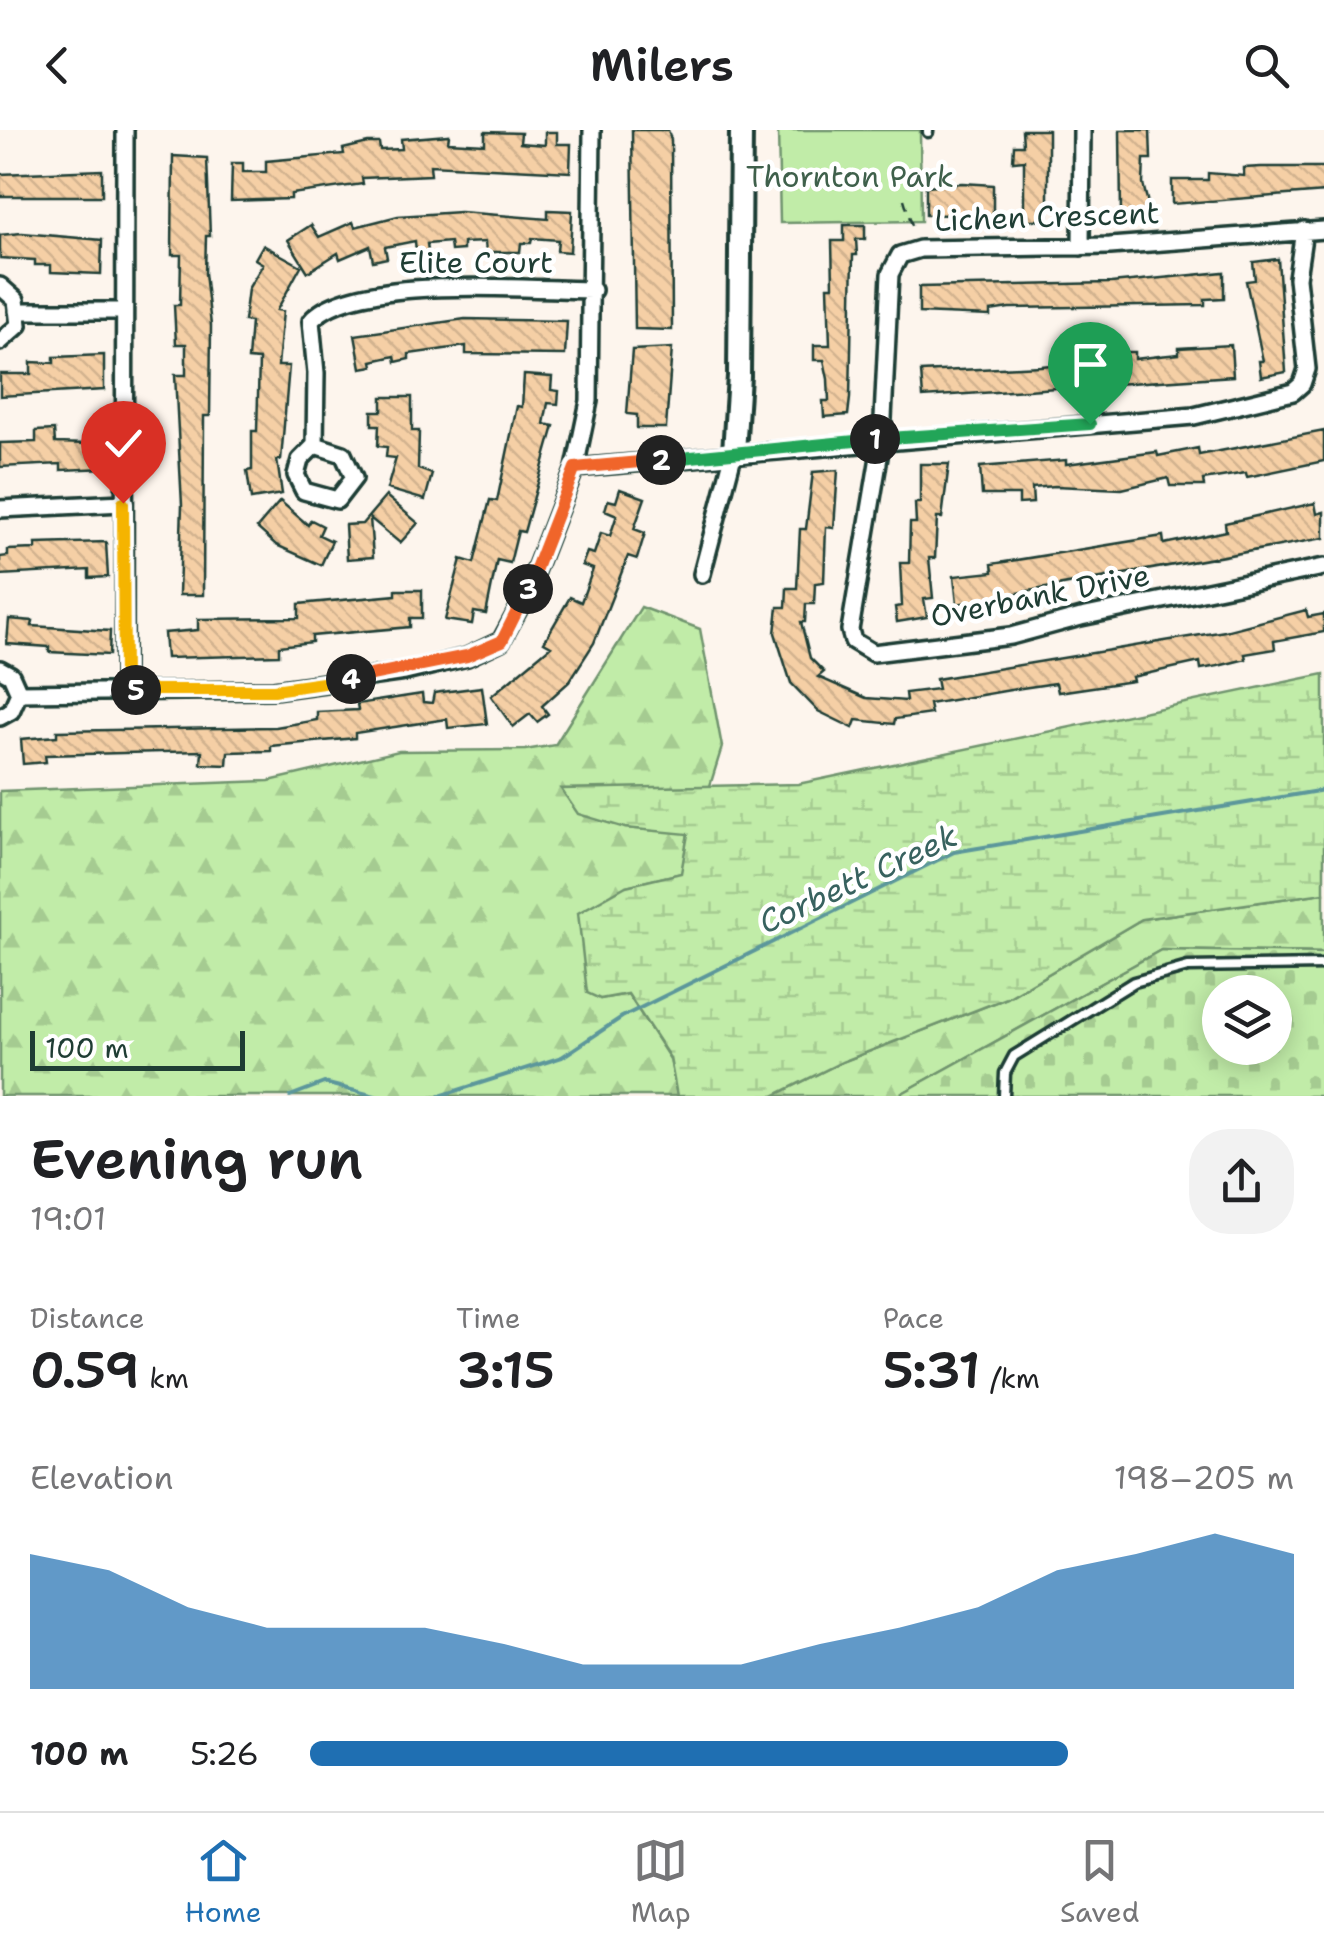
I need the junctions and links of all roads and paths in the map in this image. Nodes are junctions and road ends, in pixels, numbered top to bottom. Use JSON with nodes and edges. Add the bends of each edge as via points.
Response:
{"nodes":[{"id":1,"x":125,"y":130,"type":"edge"},
{"id":2,"x":592,"y":130,"type":"edge"},
{"id":3,"x":741,"y":130,"type":"edge"},
{"id":4,"x":1082,"y":130,"type":"edge"},
{"id":5,"x":904,"y":200,"type":"dead end"},
{"id":6,"x":1304,"y":230,"type":"junction"},
{"id":7,"x":1324,"y":230,"type":"edge"},
{"id":8,"x":914,"y":232,"type":"dead end"},
{"id":9,"x":1081,"y":246,"type":"junction"},
{"id":10,"x":0,"y":286,"type":"edge"},
{"id":11,"x":593,"y":290,"type":"junction"},
{"id":12,"x":124,"y":310,"type":"junction"},
{"id":13,"x":17,"y":311,"type":"junction"},
{"id":14,"x":0,"y":342,"type":"edge"},
{"id":15,"x":882,"y":439,"type":"junction"},
{"id":16,"x":315,"y":445,"type":"dead end"},
{"id":17,"x":734,"y":452,"type":"junction"},
{"id":18,"x":575,"y":468,"type":"junction"},
{"id":19,"x":123,"y":503,"type":"junction"},
{"id":20,"x":0,"y":509,"type":"edge"},
{"id":21,"x":1324,"y":567,"type":"edge"},
{"id":22,"x":702,"y":574,"type":"dead end"},
{"id":23,"x":0,"y":669,"type":"edge"},
{"id":24,"x":124,"y":690,"type":"junction"},
{"id":25,"x":19,"y":693,"type":"junction"},
{"id":26,"x":0,"y":717,"type":"edge"},
{"id":27,"x":1324,"y":964,"type":"edge"},
{"id":28,"x":1004,"y":1096,"type":"edge"}],
"edges":[{"from":1,"to":12,"type":"street"},
{"from":2,"to":11,"type":"street"},
{"from":3,"to":17,"type":"street"},
{"from":4,"to":9,"type":"street"},
{"from":5,"to":8,"type":"path"},
{"from":6,"to":7,"type":"street","name":"Lichen Crescent"},
{"from":6,"to":9,"type":"street","name":"Lichen Crescent"},
{"from":6,"to":15,"type":"street","via":[[1297,278],[1307,370],[1293,392],[1194,416]]},
{"from":9,"to":15,"type":"street","name":"Lichen Crescent","via":[[900,255],[890,274]]},
{"from":10,"to":13,"type":"street","via":[[16,300]]},
{"from":11,"to":16,"type":"street","name":"Elite Court","via":[[392,289],[318,312],[311,321]]},
{"from":11,"to":18,"type":"street","via":[[588,401]]},
{"from":12,"to":13,"type":"street"},
{"from":12,"to":19,"type":"street"},
{"from":13,"to":14,"type":"street","via":[[19,326]]},
{"from":15,"to":17,"type":"street"},
{"from":15,"to":21,"type":"street","name":"Overbank Drive","via":[[850,630],[873,653],[1012,636]]},
{"from":17,"to":18,"type":"street"},
{"from":17,"to":22,"type":"street"},
{"from":18,"to":24,"type":"street","via":[[502,641],[405,672],[274,690]]},
{"from":19,"to":20,"type":"street"},
{"from":19,"to":24,"type":"street"},
{"from":23,"to":25,"type":"street"},
{"from":24,"to":25,"type":"street"},
{"from":25,"to":26,"type":"street"},
{"from":27,"to":28,"type":"lane","via":[[1188,966],[1134,982],[1014,1056],[1004,1073]]}]}
